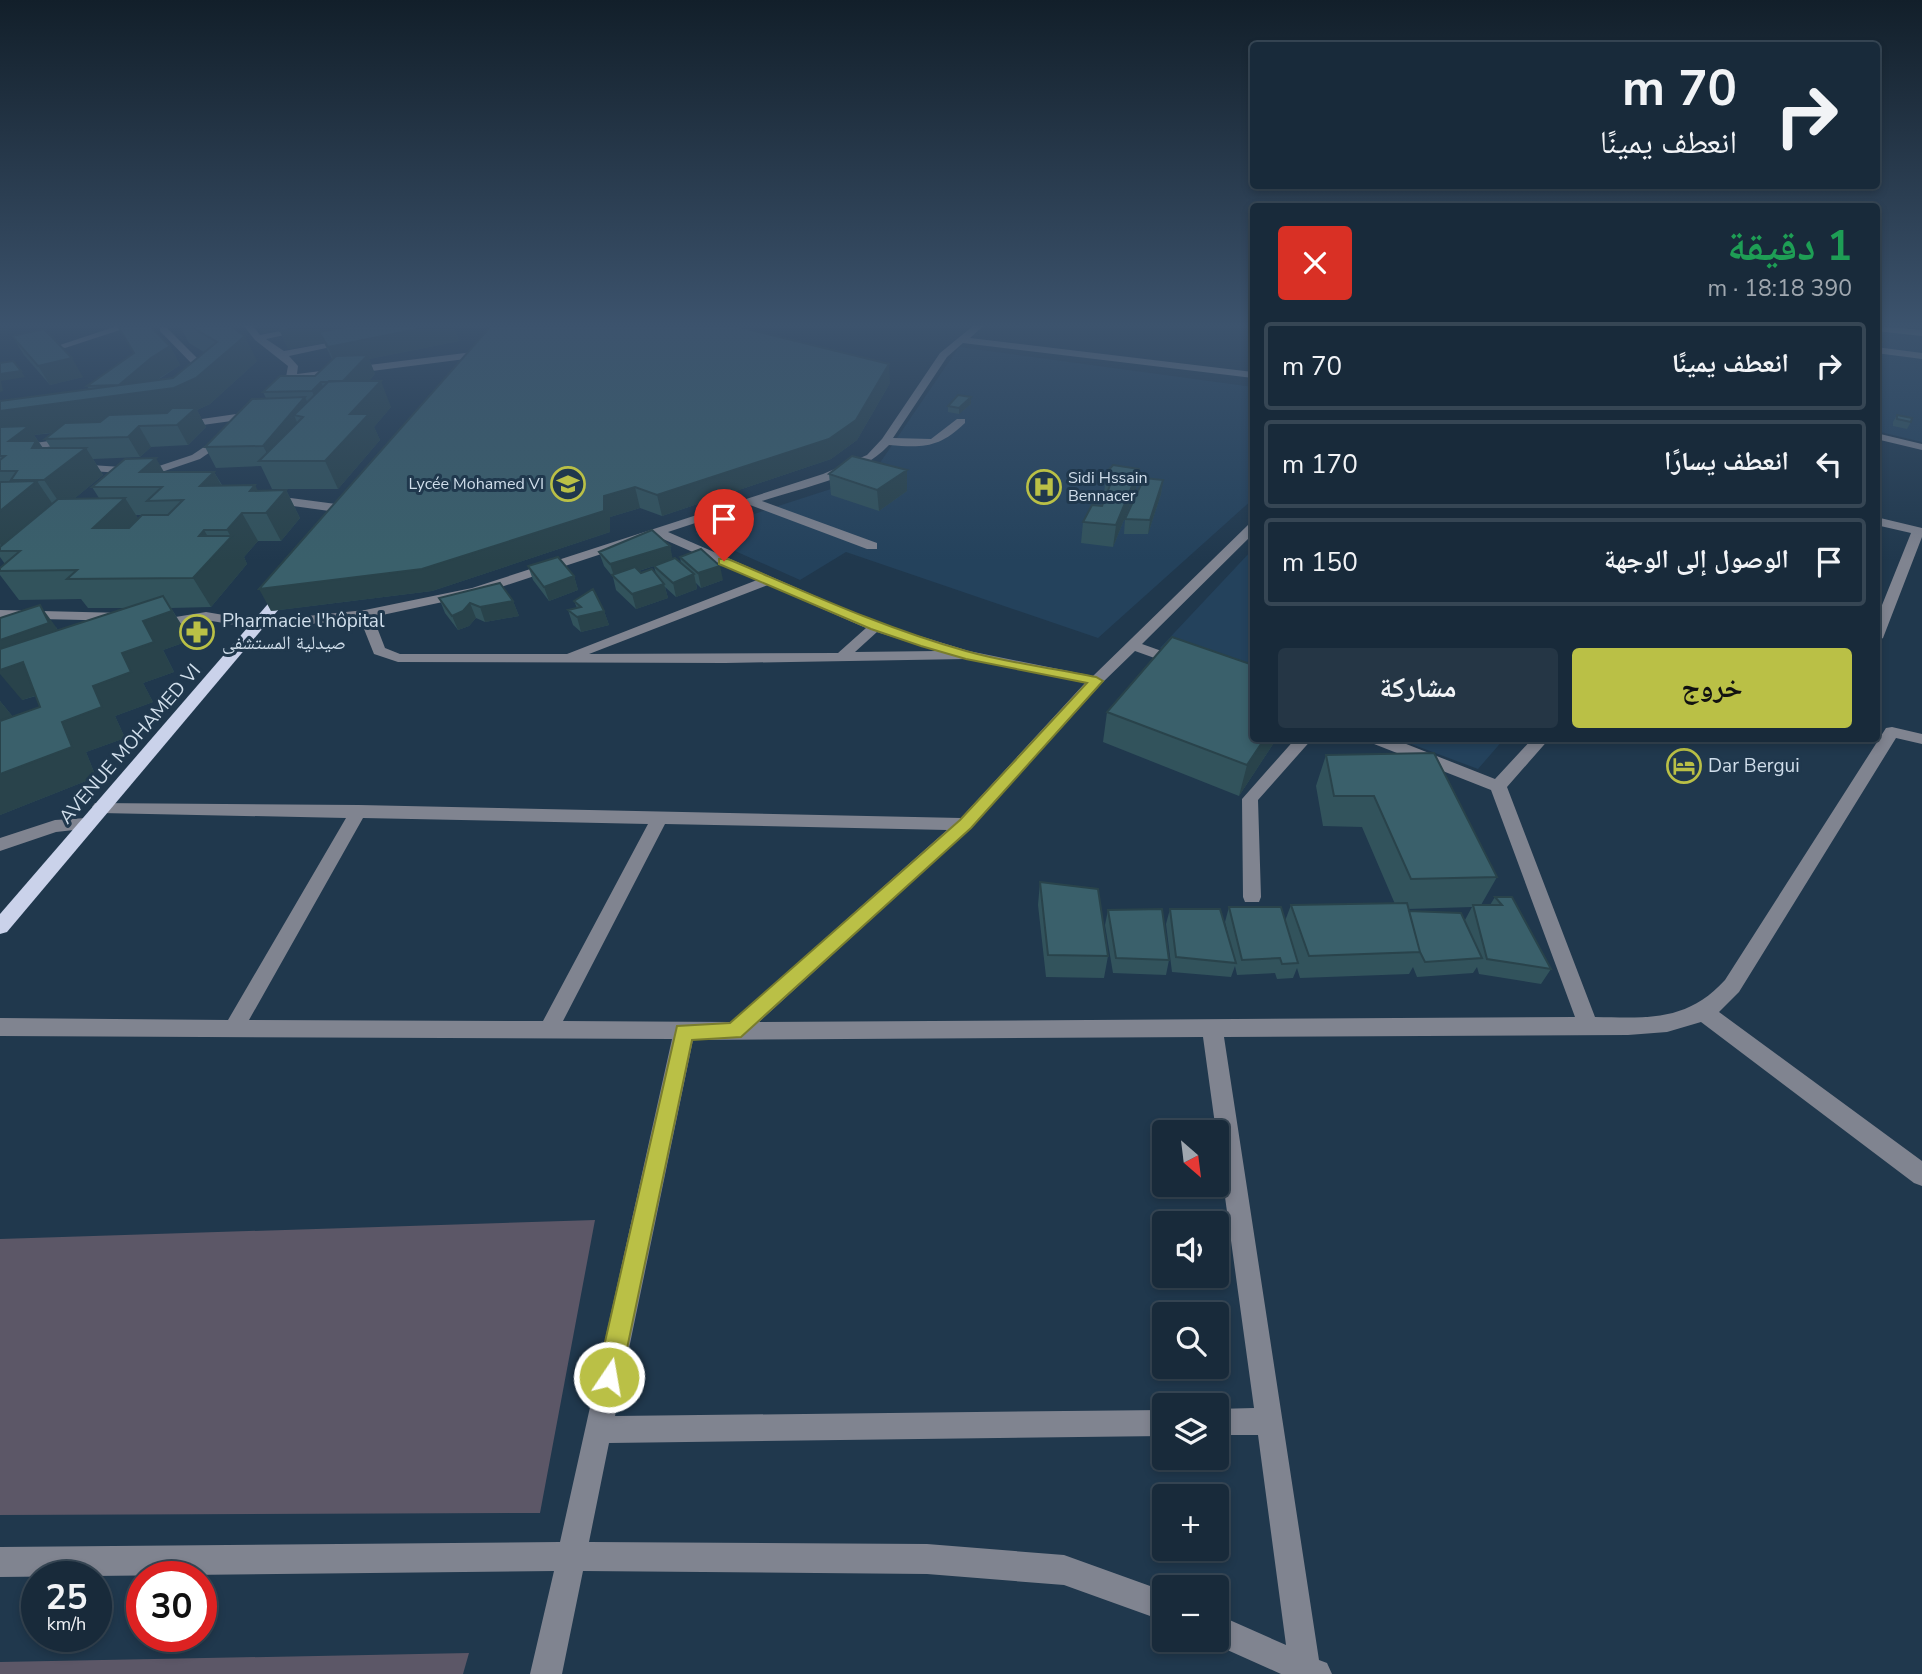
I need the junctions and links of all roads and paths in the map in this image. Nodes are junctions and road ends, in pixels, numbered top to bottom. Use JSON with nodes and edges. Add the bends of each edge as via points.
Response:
{"nodes":[{"id":1,"x":268,"y":404,"type":"edge"},
{"id":2,"x":909,"y":404,"type":"edge"},
{"id":3,"x":258,"y":415,"type":"junction"},
{"id":4,"x":961,"y":421,"type":"dead end"},
{"id":5,"x":174,"y":426,"type":"edge"},
{"id":6,"x":1880,"y":437,"type":"edge"},
{"id":7,"x":82,"y":439,"type":"edge"},
{"id":8,"x":69,"y":441,"type":"junction"},
{"id":9,"x":886,"y":441,"type":"junction"},
{"id":10,"x":1922,"y":447,"type":"edge"},
{"id":11,"x":0,"y":451,"type":"edge"},
{"id":12,"x":52,"y":458,"type":"edge"},
{"id":13,"x":68,"y":465,"type":"edge"},
{"id":14,"x":173,"y":465,"type":"junction"},
{"id":15,"x":152,"y":472,"type":"junction"},
{"id":16,"x":193,"y":474,"type":"edge"},
{"id":17,"x":122,"y":485,"type":"edge"},
{"id":18,"x":250,"y":495,"type":"edge"},
{"id":19,"x":751,"y":501,"type":"junction"},
{"id":20,"x":352,"y":510,"type":"edge"},
{"id":21,"x":1880,"y":522,"type":"edge"},
{"id":22,"x":1250,"y":530,"type":"edge"},
{"id":23,"x":1920,"y":531,"type":"edge"},
{"id":24,"x":659,"y":532,"type":"junction"},
{"id":25,"x":872,"y":546,"type":"dead end"},
{"id":26,"x":767,"y":581,"type":"junction"},
{"id":27,"x":293,"y":583,"type":"edge"},
{"id":28,"x":0,"y":614,"type":"edge"},
{"id":29,"x":365,"y":614,"type":"junction"},
{"id":30,"x":180,"y":618,"type":"junction"},
{"id":31,"x":259,"y":625,"type":"junction"},
{"id":32,"x":875,"y":626,"type":"junction"},
{"id":33,"x":142,"y":628,"type":"edge"},
{"id":34,"x":1880,"y":628,"type":"edge"},
{"id":35,"x":1133,"y":645,"type":"junction"},
{"id":36,"x":966,"y":655,"type":"junction"},
{"id":37,"x":842,"y":657,"type":"junction"},
{"id":38,"x":565,"y":659,"type":"junction"},
{"id":39,"x":1193,"y":668,"type":"edge"},
{"id":40,"x":1096,"y":681,"type":"junction"},
{"id":41,"x":1884,"y":730,"type":"edge"},
{"id":42,"x":1922,"y":739,"type":"edge"},
{"id":43,"x":1301,"y":742,"type":"edge"},
{"id":44,"x":1385,"y":742,"type":"edge"},
{"id":45,"x":1538,"y":742,"type":"edge"},
{"id":46,"x":1877,"y":742,"type":"edge"},
{"id":47,"x":1498,"y":786,"type":"junction"},
{"id":48,"x":101,"y":807,"type":"junction"},
{"id":49,"x":359,"y":811,"type":"junction"},
{"id":50,"x":659,"y":819,"type":"junction"},
{"id":51,"x":86,"y":824,"type":"junction"},
{"id":52,"x":965,"y":824,"type":"junction"},
{"id":53,"x":0,"y":845,"type":"edge"},
{"id":54,"x":1252,"y":897,"type":"dead end"},
{"id":55,"x":0,"y":927,"type":"edge"},
{"id":56,"x":1705,"y":1013,"type":"junction"},
{"id":57,"x":0,"y":1027,"type":"edge"},
{"id":58,"x":1212,"y":1027,"type":"junction"},
{"id":59,"x":1588,"y":1027,"type":"junction"},
{"id":60,"x":234,"y":1028,"type":"junction"},
{"id":61,"x":548,"y":1031,"type":"junction"},
{"id":62,"x":734,"y":1031,"type":"junction"},
{"id":63,"x":684,"y":1032,"type":"junction"},
{"id":64,"x":1922,"y":1175,"type":"edge"},
{"id":65,"x":1269,"y":1421,"type":"junction"},
{"id":66,"x":1229,"y":1422,"type":"edge"},
{"id":67,"x":1152,"y":1423,"type":"edge"},
{"id":68,"x":597,"y":1430,"type":"junction"},
{"id":69,"x":570,"y":1556,"type":"junction"},
{"id":70,"x":0,"y":1562,"type":"edge"},
{"id":71,"x":1152,"y":1602,"type":"edge"},
{"id":72,"x":1229,"y":1635,"type":"edge"},
{"id":73,"x":1310,"y":1671,"type":"edge"},
{"id":74,"x":546,"y":1674,"type":"edge"}],
"edges":[{"from":1,"to":3,"type":"street"},
{"from":2,"to":9,"type":"street"},
{"from":3,"to":5,"type":"street"},
{"from":3,"to":14,"type":"street","via":[[214,446]]},
{"from":4,"to":9,"type":"street","via":[[931,444]]},
{"from":6,"to":10,"type":"street"},
{"from":7,"to":8,"type":"street"},
{"from":8,"to":11,"type":"street"},
{"from":8,"to":12,"type":"street"},
{"from":9,"to":19,"type":"street","via":[[855,466]]},
{"from":13,"to":15,"type":"street"},
{"from":14,"to":15,"type":"street"},
{"from":14,"to":16,"type":"street"},
{"from":15,"to":17,"type":"street"},
{"from":18,"to":20,"type":"street"},
{"from":19,"to":24,"type":"street"},
{"from":19,"to":25,"type":"street"},
{"from":21,"to":23,"type":"street"},
{"from":22,"to":35,"type":"street"},
{"from":23,"to":34,"type":"street"},
{"from":24,"to":26,"type":"street"},
{"from":24,"to":29,"type":"street","via":[[475,591]]},
{"from":26,"to":32,"type":"street"},
{"from":26,"to":38,"type":"street"},
{"from":27,"to":31,"type":"main road","name":"AVENUE MOHAMED VI"},
{"from":28,"to":30,"type":"street"},
{"from":29,"to":31,"type":"street"},
{"from":29,"to":38,"type":"street","via":[[379,651],[387,656]]},
{"from":30,"to":31,"type":"street"},
{"from":30,"to":33,"type":"street"},
{"from":31,"to":48,"type":"main road","name":"AVENUE MOHAMED VI"},
{"from":32,"to":36,"type":"street"},
{"from":32,"to":37,"type":"street"},
{"from":35,"to":39,"type":"street"},
{"from":35,"to":40,"type":"street"},
{"from":36,"to":37,"type":"street"},
{"from":36,"to":40,"type":"street"},
{"from":37,"to":38,"type":"street"},
{"from":40,"to":52,"type":"street"},
{"from":41,"to":42,"type":"street"},
{"from":43,"to":54,"type":"street","via":[[1250,799]]},
{"from":44,"to":47,"type":"street"},
{"from":45,"to":47,"type":"street"},
{"from":46,"to":56,"type":"street","via":[[1732,986]]},
{"from":47,"to":59,"type":"street"},
{"from":48,"to":49,"type":"street"},
{"from":48,"to":51,"type":"main road","name":"AVENUE MOHAMED VI"},
{"from":49,"to":50,"type":"street"},
{"from":49,"to":60,"type":"street"},
{"from":50,"to":52,"type":"street"},
{"from":50,"to":61,"type":"street"},
{"from":51,"to":53,"type":"street","via":[[55,826]]},
{"from":51,"to":55,"type":"main road","name":"AVENUE MOHAMED VI"},
{"from":52,"to":62,"type":"street"},
{"from":56,"to":59,"type":"street","via":[[1661,1026]]},
{"from":56,"to":64,"type":"street"},
{"from":57,"to":60,"type":"street"},
{"from":58,"to":59,"type":"street"},
{"from":58,"to":62,"type":"street"},
{"from":58,"to":65,"type":"street"},
{"from":60,"to":61,"type":"street"},
{"from":61,"to":63,"type":"street"},
{"from":62,"to":63,"type":"street"},
{"from":63,"to":68,"type":"street"},
{"from":65,"to":66,"type":"street"},
{"from":65,"to":73,"type":"street"},
{"from":67,"to":68,"type":"street"},
{"from":68,"to":69,"type":"street"},
{"from":69,"to":70,"type":"street"},
{"from":69,"to":71,"type":"street","via":[[928,1559],[1009,1565],[1064,1570]]},
{"from":69,"to":74,"type":"street"},
{"from":72,"to":73,"type":"street"}]}
